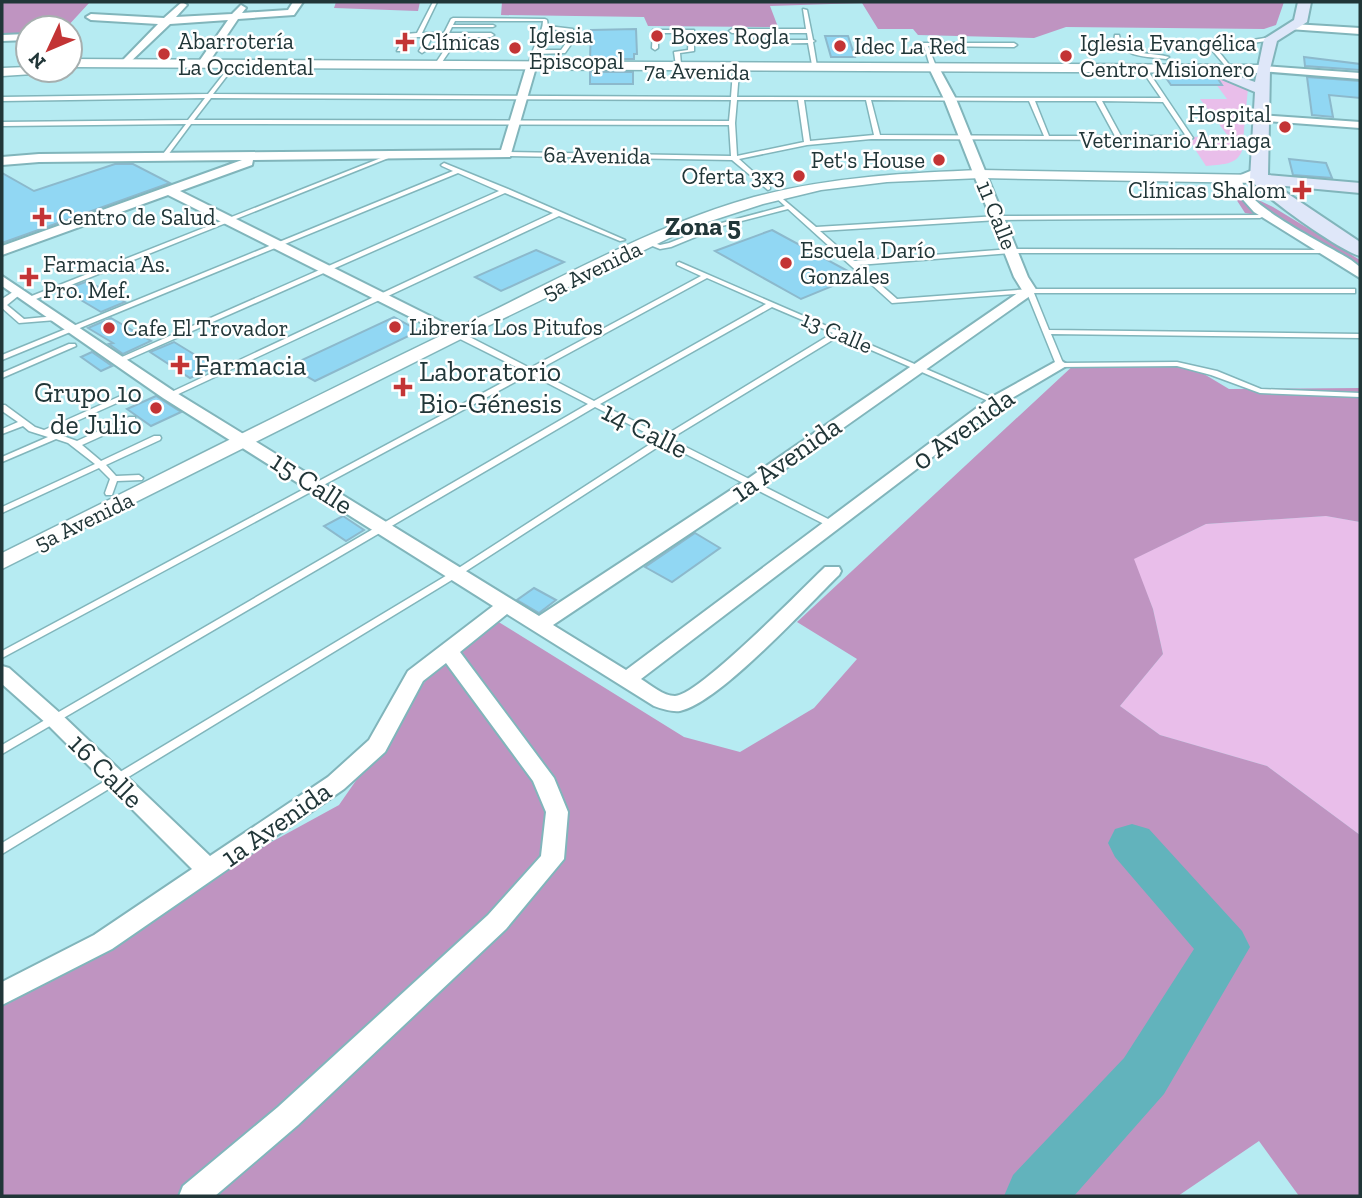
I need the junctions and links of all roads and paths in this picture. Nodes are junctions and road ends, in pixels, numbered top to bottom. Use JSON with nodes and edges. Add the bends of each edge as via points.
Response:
{"nodes":[{"id":1,"x":246,"y":2,"type":"edge"},
{"id":2,"x":298,"y":2,"type":"edge"},
{"id":3,"x":435,"y":2,"type":"edge"},
{"id":4,"x":1304,"y":2,"type":"edge"},
{"id":5,"x":182,"y":5,"type":"dead end"},
{"id":6,"x":805,"y":10,"type":"dead end"},
{"id":7,"x":237,"y":14,"type":"junction"},
{"id":8,"x":91,"y":17,"type":"dead end"},
{"id":9,"x":165,"y":21,"type":"junction"},
{"id":10,"x":449,"y":26,"type":"junction"},
{"id":11,"x":493,"y":26,"type":"dead end"},
{"id":12,"x":547,"y":27,"type":"junction"},
{"id":13,"x":1293,"y":27,"type":"junction"},
{"id":14,"x":732,"y":31,"type":"dead end"},
{"id":15,"x":809,"y":31,"type":"junction"},
{"id":16,"x":1360,"y":32,"type":"edge"},
{"id":17,"x":419,"y":35,"type":"junction"},
{"id":18,"x":430,"y":35,"type":"junction"},
{"id":19,"x":448,"y":35,"type":"junction"},
{"id":20,"x":491,"y":35,"type":"dead end"},
{"id":21,"x":1117,"y":36,"type":"dead end"},
{"id":22,"x":1271,"y":39,"type":"junction"},
{"id":23,"x":812,"y":41,"type":"junction"},
{"id":24,"x":737,"y":42,"type":"dead end"},
{"id":25,"x":1014,"y":45,"type":"dead end"},
{"id":26,"x":655,"y":48,"type":"dead end"},
{"id":27,"x":1206,"y":48,"type":"dead end"},
{"id":28,"x":1213,"y":48,"type":"junction"},
{"id":29,"x":399,"y":50,"type":"dead end"},
{"id":30,"x":422,"y":51,"type":"dead end"},
{"id":31,"x":1169,"y":58,"type":"junction"},
{"id":32,"x":127,"y":62,"type":"junction"},
{"id":33,"x":532,"y":62,"type":"junction"},
{"id":34,"x":203,"y":63,"type":"junction"},
{"id":35,"x":438,"y":64,"type":"junction"},
{"id":36,"x":84,"y":65,"type":"edge"},
{"id":37,"x":815,"y":65,"type":"junction"},
{"id":38,"x":84,"y":66,"type":"edge"},
{"id":39,"x":678,"y":67,"type":"junction"},
{"id":40,"x":230,"y":68,"type":"junction"},
{"id":41,"x":935,"y":69,"type":"junction"},
{"id":42,"x":1263,"y":69,"type":"junction"},
{"id":43,"x":1227,"y":70,"type":"junction"},
{"id":44,"x":736,"y":71,"type":"junction"},
{"id":45,"x":1146,"y":72,"type":"junction"},
{"id":46,"x":1360,"y":76,"type":"edge"},
{"id":47,"x":1261,"y":89,"type":"junction"},
{"id":48,"x":208,"y":96,"type":"junction"},
{"id":49,"x":521,"y":97,"type":"junction"},
{"id":50,"x":801,"y":98,"type":"junction"},
{"id":51,"x":868,"y":98,"type":"junction"},
{"id":52,"x":2,"y":99,"type":"edge"},
{"id":53,"x":735,"y":99,"type":"junction"},
{"id":54,"x":950,"y":99,"type":"junction"},
{"id":55,"x":1031,"y":99,"type":"junction"},
{"id":56,"x":1098,"y":100,"type":"junction"},
{"id":57,"x":1165,"y":100,"type":"junction"},
{"id":58,"x":1259,"y":118,"type":"junction"},
{"id":59,"x":189,"y":122,"type":"junction"},
{"id":60,"x":513,"y":123,"type":"junction"},
{"id":61,"x":732,"y":123,"type":"junction"},
{"id":62,"x":2,"y":124,"type":"edge"},
{"id":63,"x":1360,"y":125,"type":"edge"},
{"id":64,"x":965,"y":136,"type":"junction"},
{"id":65,"x":1047,"y":136,"type":"junction"},
{"id":66,"x":877,"y":137,"type":"junction"},
{"id":67,"x":1119,"y":137,"type":"junction"},
{"id":68,"x":807,"y":142,"type":"junction"},
{"id":69,"x":506,"y":154,"type":"junction"},
{"id":70,"x":393,"y":155,"type":"junction"},
{"id":71,"x":266,"y":156,"type":"junction"},
{"id":72,"x":163,"y":158,"type":"junction"},
{"id":73,"x":734,"y":158,"type":"junction"},
{"id":74,"x":2,"y":160,"type":"edge"},
{"id":75,"x":444,"y":165,"type":"dead end"},
{"id":76,"x":979,"y":171,"type":"junction"},
{"id":77,"x":456,"y":172,"type":"junction"},
{"id":78,"x":1259,"y":175,"type":"junction"},
{"id":79,"x":1237,"y":179,"type":"junction"},
{"id":80,"x":1360,"y":179,"type":"edge"},
{"id":81,"x":1360,"y":188,"type":"edge"},
{"id":82,"x":168,"y":190,"type":"junction"},
{"id":83,"x":506,"y":190,"type":"junction"},
{"id":84,"x":778,"y":197,"type":"junction"},
{"id":85,"x":559,"y":213,"type":"junction"},
{"id":86,"x":1260,"y":216,"type":"dead end"},
{"id":87,"x":998,"y":218,"type":"junction"},
{"id":88,"x":228,"y":220,"type":"junction"},
{"id":89,"x":814,"y":229,"type":"junction"},
{"id":90,"x":622,"y":240,"type":"junction"},
{"id":91,"x":276,"y":244,"type":"junction"},
{"id":92,"x":1360,"y":250,"type":"edge"},
{"id":93,"x":2,"y":251,"type":"edge"},
{"id":94,"x":1011,"y":251,"type":"junction"},
{"id":95,"x":1319,"y":251,"type":"dead end"},
{"id":96,"x":852,"y":263,"type":"junction"},
{"id":97,"x":679,"y":264,"type":"dead end"},
{"id":98,"x":325,"y":269,"type":"junction"},
{"id":99,"x":1360,"y":274,"type":"edge"},
{"id":100,"x":706,"y":276,"type":"junction"},
{"id":101,"x":2,"y":280,"type":"edge"},
{"id":102,"x":1030,"y":291,"type":"junction"},
{"id":103,"x":1352,"y":291,"type":"dead end"},
{"id":104,"x":23,"y":295,"type":"junction"},
{"id":105,"x":378,"y":296,"type":"junction"},
{"id":106,"x":771,"y":304,"type":"junction"},
{"id":107,"x":56,"y":318,"type":"junction"},
{"id":108,"x":450,"y":331,"type":"junction"},
{"id":109,"x":1047,"y":332,"type":"junction"},
{"id":110,"x":839,"y":333,"type":"junction"},
{"id":111,"x":1360,"y":336,"type":"edge"},
{"id":112,"x":72,"y":338,"type":"junction"},
{"id":113,"x":2,"y":358,"type":"edge"},
{"id":114,"x":118,"y":359,"type":"junction"},
{"id":115,"x":1060,"y":365,"type":"junction"},
{"id":116,"x":917,"y":367,"type":"junction"},
{"id":117,"x":529,"y":371,"type":"junction"},
{"id":118,"x":2,"y":376,"type":"edge"},
{"id":119,"x":169,"y":395,"type":"junction"},
{"id":120,"x":125,"y":396,"type":"dead end"},
{"id":121,"x":1360,"y":396,"type":"edge"},
{"id":122,"x":996,"y":401,"type":"junction"},
{"id":123,"x":594,"y":404,"type":"junction"},
{"id":124,"x":2,"y":407,"type":"edge"},
{"id":125,"x":132,"y":419,"type":"dead end"},
{"id":126,"x":23,"y":423,"type":"junction"},
{"id":127,"x":2,"y":432,"type":"edge"},
{"id":128,"x":43,"y":433,"type":"junction"},
{"id":129,"x":57,"y":436,"type":"junction"},
{"id":130,"x":238,"y":436,"type":"junction"},
{"id":131,"x":157,"y":438,"type":"dead end"},
{"id":132,"x":664,"y":439,"type":"junction"},
{"id":133,"x":76,"y":445,"type":"junction"},
{"id":134,"x":2,"y":460,"type":"edge"},
{"id":135,"x":98,"y":465,"type":"junction"},
{"id":136,"x":752,"y":484,"type":"junction"},
{"id":137,"x":111,"y":486,"type":"junction"},
{"id":138,"x":317,"y":487,"type":"junction"},
{"id":139,"x":2,"y":510,"type":"edge"},
{"id":140,"x":833,"y":525,"type":"junction"},
{"id":141,"x":380,"y":527,"type":"junction"},
{"id":142,"x":2,"y":547,"type":"edge"},
{"id":143,"x":2,"y":562,"type":"edge"},
{"id":144,"x":832,"y":571,"type":"dead end"},
{"id":145,"x":457,"y":573,"type":"junction"},
{"id":146,"x":507,"y":604,"type":"junction"},
{"id":147,"x":540,"y":624,"type":"junction"},
{"id":148,"x":448,"y":651,"type":"junction"},
{"id":149,"x":2,"y":655,"type":"edge"},
{"id":150,"x":2,"y":673,"type":"edge"},
{"id":151,"x":625,"y":680,"type":"junction"},
{"id":152,"x":54,"y":719,"type":"junction"},
{"id":153,"x":2,"y":750,"type":"edge"},
{"id":154,"x":115,"y":781,"type":"junction"},
{"id":155,"x":2,"y":849,"type":"edge"},
{"id":156,"x":209,"y":870,"type":"junction"},
{"id":157,"x":2,"y":994,"type":"edge"},
{"id":158,"x":193,"y":1196,"type":"edge"}],
"edges":[{"from":1,"to":7,"type":"street"},
{"from":2,"to":7,"type":"street","via":[[291,13]]},
{"from":3,"to":17,"type":"lane"},
{"from":4,"to":13,"type":"main road","via":[[1300,22]]},
{"from":5,"to":9,"type":"street"},
{"from":6,"to":15,"type":"lane"},
{"from":7,"to":9,"type":"street"},
{"from":7,"to":34,"type":"street"},
{"from":8,"to":9,"type":"street"},
{"from":9,"to":32,"type":"street"},
{"from":10,"to":11,"type":"lane"},
{"from":10,"to":12,"type":"lane","via":[[453,19],[463,18],[545,20]]},
{"from":10,"to":19,"type":"lane"},
{"from":12,"to":33,"type":"lane"},
{"from":12,"to":33,"type":"lane","via":[[571,30],[565,50]]},
{"from":13,"to":16,"type":"street"},
{"from":13,"to":22,"type":"main road"},
{"from":14,"to":15,"type":"lane"},
{"from":15,"to":23,"type":"lane"},
{"from":17,"to":18,"type":"lane"},
{"from":17,"to":29,"type":"lane","via":[[408,35]]},
{"from":18,"to":19,"type":"lane"},
{"from":18,"to":30,"type":"lane"},
{"from":19,"to":20,"type":"lane"},
{"from":19,"to":35,"type":"lane","via":[[452,43]]},
{"from":21,"to":31,"type":"lane","via":[[1126,50]]},
{"from":22,"to":28,"type":"lane"},
{"from":22,"to":42,"type":"main road"},
{"from":23,"to":24,"type":"lane"},
{"from":23,"to":37,"type":"lane"},
{"from":25,"to":41,"type":"lane","via":[[925,44]]},
{"from":26,"to":39,"type":"lane","via":[[655,31],[692,31],[691,51],[677,52]]},
{"from":27,"to":28,"type":"lane"},
{"from":28,"to":43,"type":"lane"},
{"from":31,"to":41,"type":"street","name":"7a Avenida"},
{"from":31,"to":43,"type":"street","name":"7a Avenida"},
{"from":32,"to":34,"type":"street","name":"7a Avenida"},
{"from":32,"to":36,"type":"street","name":"7a Avenida"},
{"from":33,"to":35,"type":"street","name":"7a Avenida"},
{"from":33,"to":39,"type":"street","name":"7a Avenida"},
{"from":33,"to":40,"type":"street","name":"7a Avenida"},
{"from":33,"to":49,"type":"street"},
{"from":34,"to":35,"type":"street","name":"7a Avenida"},
{"from":37,"to":39,"type":"street","name":"7a Avenida"},
{"from":37,"to":41,"type":"street","name":"7a Avenida"},
{"from":38,"to":40,"type":"street","name":"7a Avenida"},
{"from":39,"to":44,"type":"street","name":"7a Avenida"},
{"from":40,"to":48,"type":"lane"},
{"from":41,"to":44,"type":"street","name":"7a Avenida"},
{"from":41,"to":45,"type":"street","name":"7a Avenida"},
{"from":41,"to":54,"type":"street","name":"11 Calle"},
{"from":42,"to":43,"type":"street","name":"7a Avenida"},
{"from":42,"to":46,"type":"street","name":"7a Avenida"},
{"from":42,"to":47,"type":"main road"},
{"from":43,"to":45,"type":"street","name":"7a Avenida"},
{"from":43,"to":47,"type":"main road"},
{"from":44,"to":53,"type":"lane"},
{"from":45,"to":57,"type":"lane"},
{"from":47,"to":58,"type":"main road"},
{"from":48,"to":49,"type":"lane"},
{"from":48,"to":52,"type":"lane"},
{"from":48,"to":59,"type":"lane"},
{"from":49,"to":53,"type":"lane"},
{"from":49,"to":60,"type":"street"},
{"from":50,"to":51,"type":"lane"},
{"from":50,"to":53,"type":"lane"},
{"from":50,"to":68,"type":"lane"},
{"from":51,"to":54,"type":"lane"},
{"from":51,"to":66,"type":"lane"},
{"from":53,"to":61,"type":"lane"},
{"from":54,"to":55,"type":"lane"},
{"from":54,"to":64,"type":"street","name":"11 Calle"},
{"from":55,"to":56,"type":"lane"},
{"from":55,"to":65,"type":"lane"},
{"from":56,"to":57,"type":"lane"},
{"from":56,"to":67,"type":"lane"},
{"from":57,"to":67,"type":"lane","name":"6a Avenida","via":[[1191,138]]},
{"from":58,"to":63,"type":"street"},
{"from":58,"to":78,"type":"main road"},
{"from":59,"to":60,"type":"lane"},
{"from":59,"to":62,"type":"lane"},
{"from":59,"to":72,"type":"lane"},
{"from":60,"to":61,"type":"lane"},
{"from":60,"to":69,"type":"street"},
{"from":61,"to":73,"type":"lane"},
{"from":64,"to":65,"type":"lane","name":"6a Avenida"},
{"from":64,"to":66,"type":"lane","name":"6a Avenida"},
{"from":64,"to":76,"type":"street","name":"11 Calle"},
{"from":65,"to":67,"type":"lane","name":"6a Avenida"},
{"from":66,"to":68,"type":"lane","name":"6a Avenida"},
{"from":68,"to":73,"type":"lane","name":"6a Avenida"},
{"from":69,"to":70,"type":"street","name":"6a Avenida"},
{"from":69,"to":73,"type":"lane","name":"6a Avenida"},
{"from":70,"to":71,"type":"street","name":"6a Avenida"},
{"from":70,"to":88,"type":"lane"},
{"from":71,"to":72,"type":"street","name":"6a Avenida"},
{"from":71,"to":82,"type":"street"},
{"from":72,"to":74,"type":"street","name":"6a Avenida"},
{"from":73,"to":84,"type":"lane"},
{"from":75,"to":77,"type":"lane"},
{"from":76,"to":78,"type":"street","name":"5a Avenida"},
{"from":76,"to":79,"type":"street","name":"5a Avenida"},
{"from":76,"to":84,"type":"street","name":"5a Avenida","via":[[821,186]]},
{"from":76,"to":87,"type":"street","name":"11 Calle"},
{"from":77,"to":83,"type":"lane"},
{"from":77,"to":91,"type":"lane"},
{"from":78,"to":79,"type":"street","name":"5a Avenida"},
{"from":78,"to":80,"type":"main road","name":"5a Avenida"},
{"from":78,"to":81,"type":"main road","name":"5a Avenida"},
{"from":78,"to":92,"type":"main road","via":[[1273,194]]},
{"from":79,"to":99,"type":"street","via":[[1239,191],[1261,209]]},
{"from":82,"to":88,"type":"street","name":"14 Calle"},
{"from":82,"to":93,"type":"street"},
{"from":83,"to":85,"type":"lane"},
{"from":83,"to":98,"type":"lane"},
{"from":84,"to":89,"type":"lane"},
{"from":84,"to":90,"type":"street","name":"5a Avenida","via":[[736,195],[669,217]]},
{"from":84,"to":108,"type":"street","name":"5a Avenida","via":[[686,224]]},
{"from":85,"to":90,"type":"lane"},
{"from":85,"to":105,"type":"lane"},
{"from":86,"to":87,"type":"lane"},
{"from":87,"to":89,"type":"lane"},
{"from":87,"to":94,"type":"street","name":"11 Calle"},
{"from":88,"to":91,"type":"street","name":"14 Calle"},
{"from":88,"to":104,"type":"lane"},
{"from":89,"to":96,"type":"lane"},
{"from":90,"to":108,"type":"street","name":"5a Avenida"},
{"from":91,"to":98,"type":"street","name":"14 Calle"},
{"from":91,"to":112,"type":"lane"},
{"from":94,"to":95,"type":"lane"},
{"from":94,"to":96,"type":"lane"},
{"from":94,"to":102,"type":"street","name":"11 Calle"},
{"from":96,"to":102,"type":"lane","via":[[895,301]]},
{"from":97,"to":100,"type":"lane","name":"13 Calle"},
{"from":98,"to":105,"type":"street","name":"14 Calle"},
{"from":98,"to":114,"type":"lane"},
{"from":100,"to":106,"type":"lane","name":"13 Calle"},
{"from":100,"to":117,"type":"lane"},
{"from":101,"to":104,"type":"street","name":"15 Calle"},
{"from":102,"to":103,"type":"lane"},
{"from":102,"to":109,"type":"lane","name":"11 Calle"},
{"from":102,"to":116,"type":"street","name":"1a Avenida"},
{"from":104,"to":107,"type":"street","name":"15 Calle"},
{"from":104,"to":107,"type":"lane","via":[[3,305],[22,321]]},
{"from":105,"to":108,"type":"street","name":"14 Calle"},
{"from":105,"to":119,"type":"lane"},
{"from":106,"to":110,"type":"lane","name":"13 Calle"},
{"from":106,"to":123,"type":"lane"},
{"from":107,"to":112,"type":"street","name":"15 Calle"},
{"from":108,"to":117,"type":"lane","name":"14 Calle"},
{"from":108,"to":130,"type":"street","name":"5a Avenida"},
{"from":109,"to":111,"type":"lane"},
{"from":109,"to":115,"type":"lane","name":"11 Calle"},
{"from":110,"to":116,"type":"lane","name":"13 Calle"},
{"from":110,"to":132,"type":"lane"},
{"from":112,"to":113,"type":"lane"},
{"from":112,"to":114,"type":"street","name":"15 Calle"},
{"from":112,"to":118,"type":"lane"},
{"from":114,"to":119,"type":"street","name":"15 Calle"},
{"from":115,"to":121,"type":"lane","name":"0 Avenida","via":[[1177,364],[1260,391]]},
{"from":115,"to":122,"type":"street","name":"0 Avenida"},
{"from":116,"to":122,"type":"lane","name":"13 Calle"},
{"from":116,"to":136,"type":"street","name":"1a Avenida"},
{"from":117,"to":123,"type":"lane","name":"14 Calle"},
{"from":117,"to":138,"type":"lane"},
{"from":119,"to":130,"type":"street","name":"15 Calle"},
{"from":120,"to":128,"type":"lane"},
{"from":122,"to":140,"type":"street","name":"0 Avenida"},
{"from":123,"to":132,"type":"lane","name":"14 Calle"},
{"from":123,"to":141,"type":"lane"},
{"from":124,"to":126,"type":"lane"},
{"from":125,"to":133,"type":"lane"},
{"from":126,"to":127,"type":"lane"},
{"from":126,"to":128,"type":"lane"},
{"from":128,"to":129,"type":"lane"},
{"from":129,"to":133,"type":"lane"},
{"from":129,"to":134,"type":"lane"},
{"from":130,"to":137,"type":"street","name":"5a Avenida"},
{"from":130,"to":138,"type":"street","name":"15 Calle"},
{"from":130,"to":143,"type":"street","name":"5a Avenida"},
{"from":131,"to":135,"type":"lane"},
{"from":132,"to":136,"type":"lane","name":"14 Calle"},
{"from":132,"to":145,"type":"lane"},
{"from":133,"to":135,"type":"lane"},
{"from":135,"to":137,"type":"lane"},
{"from":135,"to":139,"type":"lane"},
{"from":136,"to":140,"type":"lane","name":"14 Calle"},
{"from":136,"to":147,"type":"street","name":"1a Avenida"},
{"from":137,"to":142,"type":"street","name":"5a Avenida"},
{"from":138,"to":141,"type":"street","name":"15 Calle"},
{"from":138,"to":149,"type":"lane"},
{"from":140,"to":151,"type":"street","name":"0 Avenida"},
{"from":141,"to":145,"type":"street","name":"15 Calle"},
{"from":141,"to":152,"type":"lane"},
{"from":144,"to":151,"type":"street","name":"15 Calle","via":[[719,680],[688,700],[677,704],[661,701]]},
{"from":145,"to":146,"type":"street","name":"15 Calle"},
{"from":145,"to":154,"type":"lane"},
{"from":146,"to":147,"type":"street","name":"15 Calle"},
{"from":146,"to":148,"type":"street","name":"1a Avenida"},
{"from":147,"to":151,"type":"street","name":"15 Calle"},
{"from":148,"to":156,"type":"street","name":"1a Avenida","via":[[415,676],[377,746],[336,783]]},
{"from":148,"to":158,"type":"street","via":[[542,778],[557,812],[552,859],[498,922],[288,1116]]},
{"from":150,"to":152,"type":"street","name":"16 Calle"},
{"from":152,"to":153,"type":"lane"},
{"from":152,"to":154,"type":"street","name":"16 Calle"},
{"from":154,"to":155,"type":"lane"},
{"from":154,"to":156,"type":"street","name":"16 Calle"},
{"from":156,"to":157,"type":"street","name":"1a Avenida","via":[[103,942]]}]}
